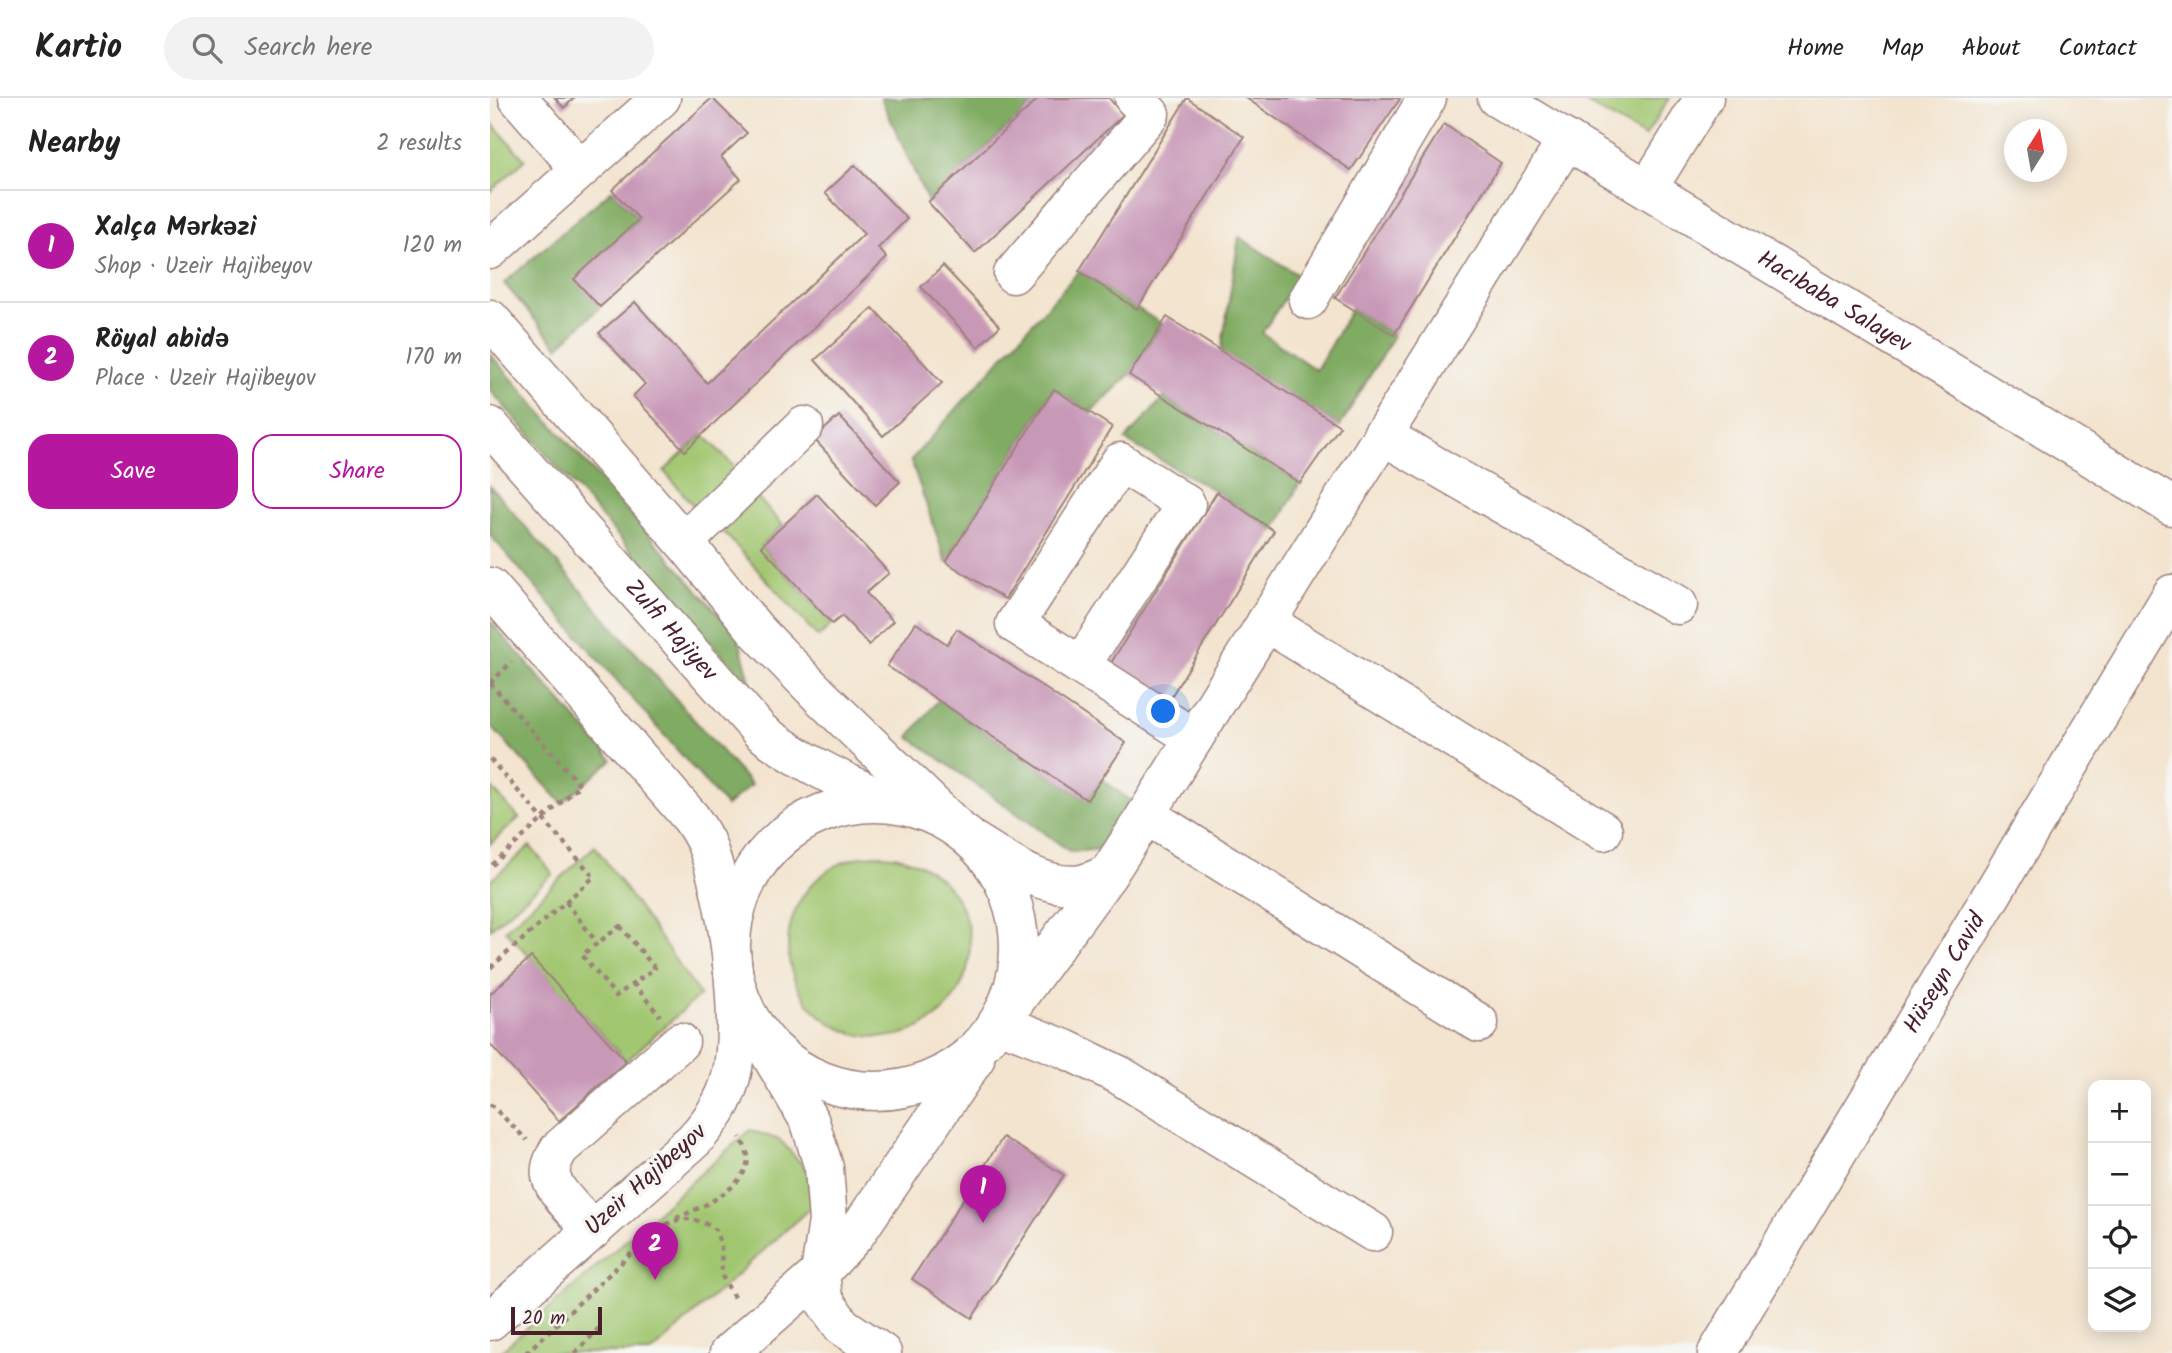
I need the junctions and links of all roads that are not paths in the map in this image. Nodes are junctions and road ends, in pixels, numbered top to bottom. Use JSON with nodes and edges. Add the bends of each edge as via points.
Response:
{"nodes":[{"id":1,"x":518,"y":98,"type":"edge"},
{"id":2,"x":661,"y":98,"type":"edge"},
{"id":3,"x":1135,"y":98,"type":"edge"},
{"id":4,"x":1427,"y":98,"type":"edge"},
{"id":5,"x":1497,"y":98,"type":"edge"},
{"id":6,"x":1704,"y":98,"type":"edge"},
{"id":7,"x":1567,"y":141,"type":"junction"},
{"id":8,"x":580,"y":169,"type":"junction"},
{"id":9,"x":1648,"y":188,"type":"junction"},
{"id":10,"x":490,"y":250,"type":"edge"},
{"id":11,"x":1013,"y":274,"type":"dead end"},
{"id":12,"x":1308,"y":300,"type":"dead end"},
{"id":13,"x":490,"y":319,"type":"edge"},
{"id":14,"x":490,"y":426,"type":"edge"},
{"id":15,"x":804,"y":426,"type":"dead end"},
{"id":16,"x":1382,"y":435,"type":"junction"},
{"id":17,"x":2172,"y":506,"type":"edge"},
{"id":18,"x":684,"y":542,"type":"junction"},
{"id":19,"x":490,"y":587,"type":"edge"},
{"id":20,"x":2172,"y":594,"type":"edge"},
{"id":21,"x":1678,"y":605,"type":"dead end"},
{"id":22,"x":1266,"y":622,"type":"junction"},
{"id":23,"x":1081,"y":665,"type":"junction"},
{"id":24,"x":1194,"y":738,"type":"junction"},
{"id":25,"x":881,"y":799,"type":"junction"},
{"id":26,"x":1146,"y":816,"type":"junction"},
{"id":27,"x":1603,"y":831,"type":"dead end"},
{"id":28,"x":965,"y":834,"type":"junction"},
{"id":29,"x":1108,"y":874,"type":"junction"},
{"id":30,"x":731,"y":962,"type":"junction"},
{"id":31,"x":749,"y":1017,"type":"junction"},
{"id":32,"x":999,"y":1023,"type":"junction"},
{"id":33,"x":1479,"y":1023,"type":"dead end"},
{"id":34,"x":680,"y":1042,"type":"road end"},
{"id":35,"x":593,"y":1230,"type":"junction"},
{"id":36,"x":1373,"y":1232,"type":"dead end"},
{"id":37,"x":820,"y":1273,"type":"junction"},
{"id":38,"x":490,"y":1321,"type":"edge"},
{"id":39,"x":747,"y":1337,"type":"edge"},
{"id":40,"x":873,"y":1348,"type":"edge"},
{"id":41,"x":1717,"y":1353,"type":"edge"}],
"edges":[{"from":1,"to":8,"type":"street"},
{"from":2,"to":8,"type":"street"},
{"from":3,"to":11,"type":"street","via":[[1150,114]]},
{"from":4,"to":12,"type":"street"},
{"from":5,"to":7,"type":"street","name":"Hacıbaba Salayev"},
{"from":6,"to":9,"type":"street"},
{"from":7,"to":9,"type":"street","name":"Hacıbaba Salayev"},
{"from":7,"to":16,"type":"street"},
{"from":8,"to":10,"type":"street"},
{"from":9,"to":17,"type":"street","name":"Hacıbaba Salayev"},
{"from":13,"to":18,"type":"street"},
{"from":14,"to":25,"type":"street","name":"Zulfi Hajiyev","via":[[761,732],[821,771]]},
{"from":15,"to":18,"type":"street"},
{"from":16,"to":21,"type":"street"},
{"from":16,"to":22,"type":"street"},
{"from":18,"to":28,"type":"street","via":[[757,631]]},
{"from":19,"to":30,"type":"street","via":[[704,838]]},
{"from":20,"to":41,"type":"street","name":"Hüseyn Cavid"},
{"from":22,"to":24,"type":"street"},
{"from":22,"to":27,"type":"street"},
{"from":23,"to":23,"type":"street","via":[[1015,624],[1119,462],[1186,504]]},
{"from":23,"to":24,"type":"street"},
{"from":24,"to":26,"type":"street"},
{"from":25,"to":28,"type":"street","name":"Zulfi Hajiyev","via":[[935,815]]},
{"from":25,"to":30,"type":"street","via":[[826,811],[797,825],[772,845],[752,870],[738,899],[731,930]]},
{"from":26,"to":29,"type":"street"},
{"from":26,"to":33,"type":"street"},
{"from":28,"to":29,"type":"street","via":[[1012,865],[1057,883],[1086,883]]},
{"from":28,"to":32,"type":"street","via":[[1000,873],[1015,909],[1020,948],[1015,987]]},
{"from":29,"to":32,"type":"street"},
{"from":30,"to":31,"type":"street"},
{"from":30,"to":35,"type":"street","name":"Uzeir Hajibeyov","via":[[737,1046],[722,1103],[694,1140]]},
{"from":31,"to":32,"type":"street","via":[[771,1047],[800,1070],[834,1086],[871,1091],[908,1088],[943,1075],[973,1054]]},
{"from":31,"to":37,"type":"street","via":[[810,1122],[819,1148],[828,1194]]},
{"from":32,"to":36,"type":"street","via":[[1119,1076]]},
{"from":32,"to":37,"type":"street","via":[[855,1235]]},
{"from":34,"to":35,"type":"street","via":[[559,1149],[551,1164],[555,1186]]},
{"from":35,"to":38,"type":"street","name":"Uzeir Hajibeyov"},
{"from":37,"to":39,"type":"street"},
{"from":37,"to":40,"type":"street","via":[[829,1309],[842,1326]]},
{"from":39,"to":40,"type":"street","via":[[776,1323],[810,1326]]}]}
